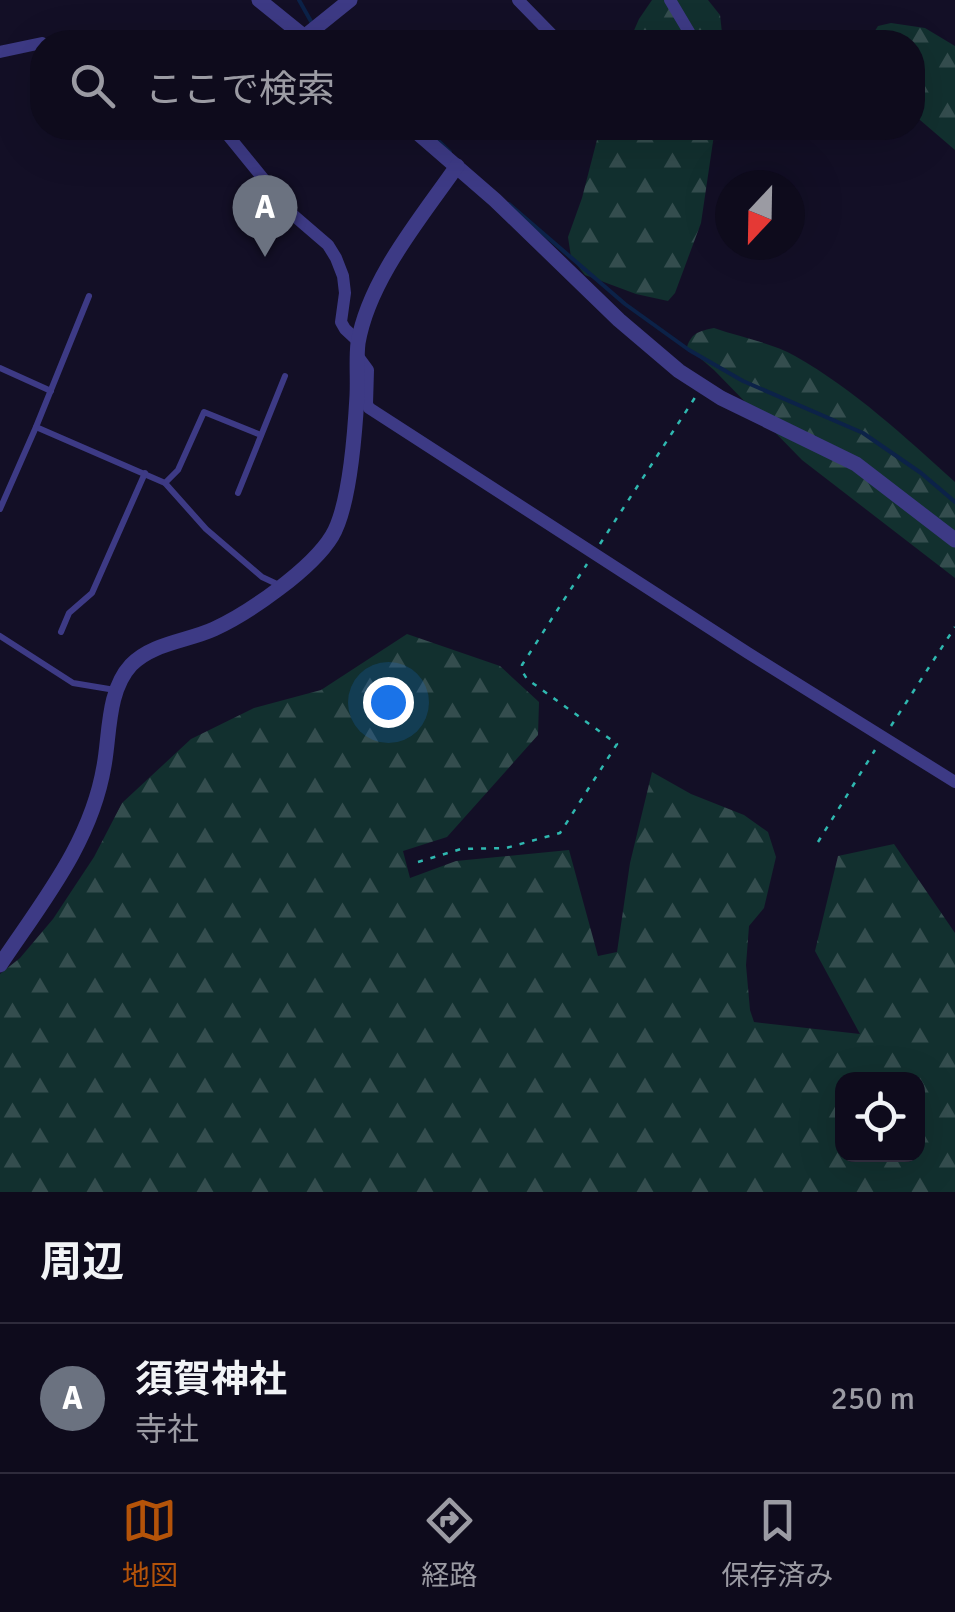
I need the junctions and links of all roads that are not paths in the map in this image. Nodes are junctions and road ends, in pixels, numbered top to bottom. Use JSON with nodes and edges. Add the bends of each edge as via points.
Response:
{"nodes":[{"id":1,"x":259,"y":0,"type":"edge"},
{"id":2,"x":350,"y":0,"type":"edge"},
{"id":3,"x":518,"y":0,"type":"edge"},
{"id":4,"x":670,"y":0,"type":"edge"},
{"id":5,"x":291,"y":30,"type":"edge"},
{"id":6,"x":316,"y":30,"type":"edge"},
{"id":7,"x":548,"y":30,"type":"edge"},
{"id":8,"x":688,"y":30,"type":"edge"},
{"id":9,"x":30,"y":46,"type":"edge"},
{"id":10,"x":0,"y":52,"type":"edge"},
{"id":11,"x":232,"y":140,"type":"edge"},
{"id":12,"x":426,"y":140,"type":"edge"},
{"id":13,"x":457,"y":166,"type":"junction"},
{"id":14,"x":89,"y":296,"type":"dead end"},
{"id":15,"x":358,"y":348,"type":"junction"},
{"id":16,"x":0,"y":368,"type":"edge"},
{"id":17,"x":285,"y":376,"type":"dead end"},
{"id":18,"x":51,"y":390,"type":"junction"},
{"id":19,"x":36,"y":427,"type":"junction"},
{"id":20,"x":261,"y":435,"type":"junction"},
{"id":21,"x":145,"y":473,"type":"junction"},
{"id":22,"x":165,"y":482,"type":"junction"},
{"id":23,"x":238,"y":493,"type":"dead end"},
{"id":24,"x":0,"y":508,"type":"edge"},
{"id":25,"x":955,"y":540,"type":"edge"},
{"id":26,"x":280,"y":586,"type":"junction"},
{"id":27,"x":61,"y":632,"type":"dead end"},
{"id":28,"x":0,"y":636,"type":"edge"},
{"id":29,"x":117,"y":690,"type":"junction"},
{"id":30,"x":955,"y":782,"type":"edge"},
{"id":31,"x":0,"y":964,"type":"edge"}],
"edges":[{"from":1,"to":5,"type":"street"},
{"from":2,"to":6,"type":"street"},
{"from":3,"to":7,"type":"street"},
{"from":4,"to":8,"type":"street"},
{"from":9,"to":10,"type":"street"},
{"from":11,"to":15,"type":"street","via":[[292,214],[328,244],[343,276],[342,322]]},
{"from":12,"to":13,"type":"street"},
{"from":13,"to":15,"type":"street","via":[[372,296]]},
{"from":13,"to":25,"type":"street","via":[[666,361],[721,398],[856,464]]},
{"from":14,"to":18,"type":"lane"},
{"from":15,"to":26,"type":"street","via":[[343,508],[322,549]]},
{"from":15,"to":30,"type":"street","via":[[368,370],[369,408]]},
{"from":16,"to":18,"type":"lane"},
{"from":17,"to":20,"type":"lane"},
{"from":18,"to":19,"type":"lane"},
{"from":19,"to":21,"type":"lane"},
{"from":19,"to":24,"type":"lane"},
{"from":20,"to":22,"type":"lane","via":[[204,412],[178,470]]},
{"from":20,"to":23,"type":"lane"},
{"from":21,"to":22,"type":"lane"},
{"from":21,"to":27,"type":"lane","via":[[92,593]]},
{"from":22,"to":26,"type":"lane","via":[[206,529]]},
{"from":26,"to":29,"type":"street","via":[[213,630],[144,656]]},
{"from":28,"to":29,"type":"lane","via":[[73,683]]},
{"from":29,"to":31,"type":"street","via":[[92,816]]}]}
